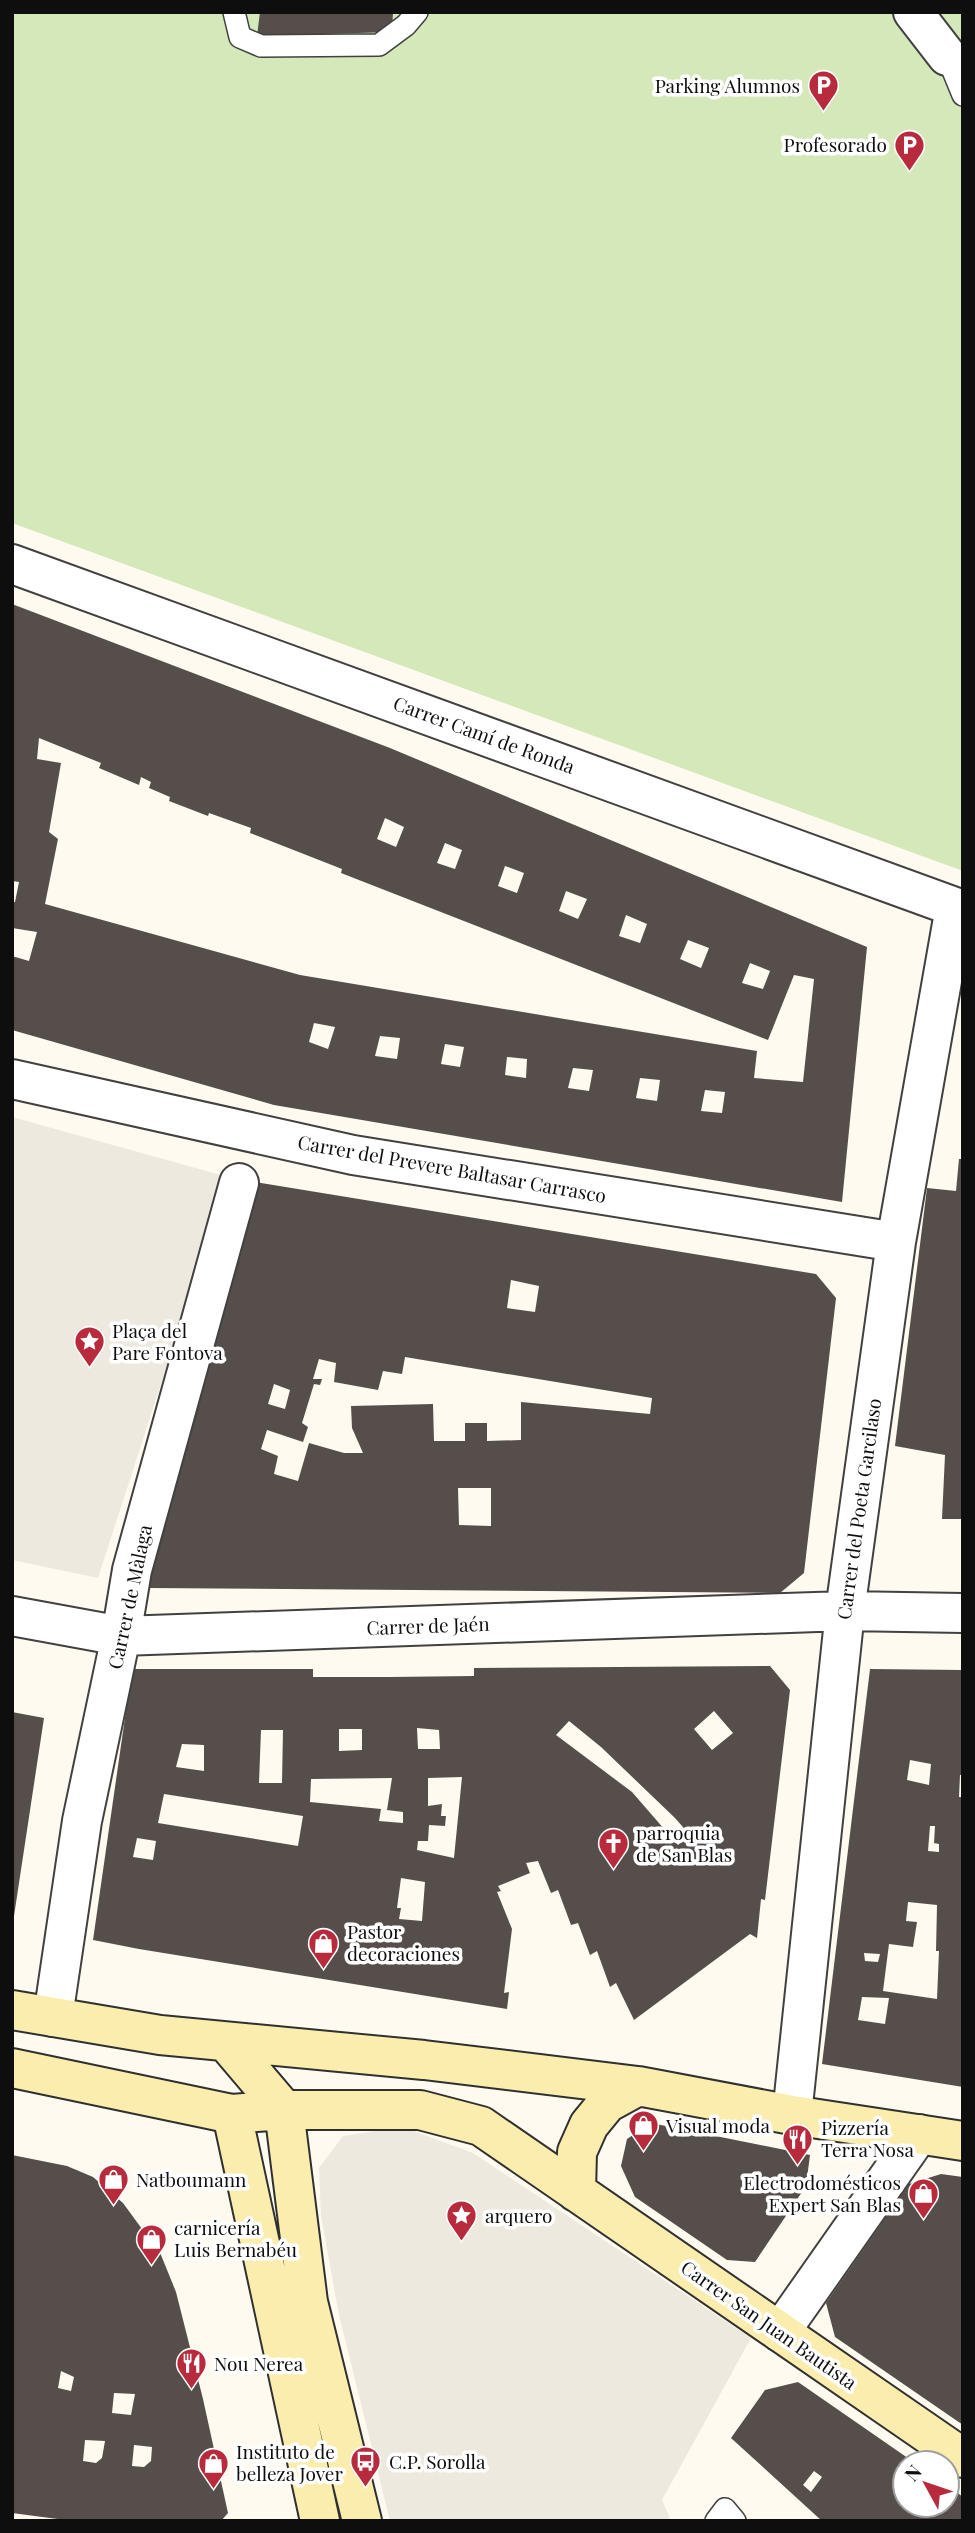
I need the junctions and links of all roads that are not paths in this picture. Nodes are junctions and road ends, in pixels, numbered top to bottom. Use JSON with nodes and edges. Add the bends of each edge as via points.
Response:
{"nodes":[{"id":1,"x":234,"y":12,"type":"edge"},
{"id":2,"x":417,"y":12,"type":"edge"},
{"id":3,"x":913,"y":12,"type":"edge"},
{"id":4,"x":947,"y":56,"type":"joint"},
{"id":5,"x":963,"y":95,"type":"edge"},
{"id":6,"x":12,"y":564,"type":"edge"},
{"id":7,"x":956,"y":906,"type":"joint"},
{"id":8,"x":12,"y":1079,"type":"edge"},
{"id":9,"x":239,"y":1183,"type":"dead end"},
{"id":10,"x":896,"y":1242,"type":"junction"},
{"id":11,"x":845,"y":1611,"type":"junction"},
{"id":12,"x":963,"y":1613,"type":"edge"},
{"id":13,"x":12,"y":1616,"type":"edge"},
{"id":14,"x":121,"y":1636,"type":"junction"},
{"id":15,"x":12,"y":2010,"type":"edge"},
{"id":16,"x":53,"y":2017,"type":"junction"},
{"id":17,"x":227,"y":2043,"type":"junction"},
{"id":18,"x":424,"y":2060,"type":"junction"},
{"id":19,"x":12,"y":2068,"type":"edge"},
{"id":20,"x":638,"y":2086,"type":"junction"},
{"id":21,"x":275,"y":2098,"type":"junction"},
{"id":22,"x":232,"y":2114,"type":"junction"},
{"id":23,"x":792,"y":2115,"type":"junction"},
{"id":24,"x":919,"y":2134,"type":"junction"},
{"id":25,"x":963,"y":2141,"type":"edge"},
{"id":26,"x":576,"y":2192,"type":"junction"},
{"id":27,"x":780,"y":2332,"type":"junction"},
{"id":28,"x":963,"y":2458,"type":"edge"},
{"id":29,"x":320,"y":2521,"type":"edge"},
{"id":30,"x":362,"y":2521,"type":"edge"},
{"id":31,"x":716,"y":2521,"type":"edge"},
{"id":32,"x":734,"y":2521,"type":"edge"}],
"edges":[{"from":1,"to":2,"type":"lane","via":[[240,37],[261,46],[380,45]]},
{"from":3,"to":4,"type":"street"},
{"from":4,"to":5,"type":"lane"},
{"from":6,"to":7,"type":"street","name":"Carrer Camí de Ronda"},
{"from":7,"to":10,"type":"street","name":"Carrer del Poeta Garcilaso"},
{"from":8,"to":10,"type":"street","name":"Carrer del Prevere Baltasar Carrasco","via":[[353,1155]]},
{"from":9,"to":14,"type":"street","name":"Carrer de Màlaga","via":[[132,1570]]},
{"from":10,"to":11,"type":"street","name":"Carrer del Poeta Garcilaso"},
{"from":11,"to":12,"type":"street","name":"Carrer de Jaén"},
{"from":11,"to":14,"type":"street","name":"Carrer de Jaén"},
{"from":11,"to":23,"type":"street","name":"Carrer del Poeta Garcilaso"},
{"from":13,"to":14,"type":"street","name":"Carrer de Jaén"},
{"from":14,"to":16,"type":"street","name":"Carrer de Màlaga","via":[[82,1821]]},
{"from":15,"to":16,"type":"street"},
{"from":16,"to":17,"type":"street"},
{"from":17,"to":18,"type":"street"},
{"from":17,"to":21,"type":"street"},
{"from":18,"to":20,"type":"street"},
{"from":18,"to":21,"type":"street","via":[[372,2088]]},
{"from":19,"to":22,"type":"street"},
{"from":20,"to":23,"type":"street"},
{"from":20,"to":26,"type":"street","via":[[607,2103],[589,2125],[577,2152]]},
{"from":21,"to":22,"type":"street"},
{"from":21,"to":26,"type":"street","name":"Carrer San Juan Bautista","via":[[420,2110],[481,2126]]},
{"from":21,"to":30,"type":"street","via":[[308,2302]]},
{"from":22,"to":29,"type":"street"},
{"from":23,"to":24,"type":"street"},
{"from":24,"to":25,"type":"street"},
{"from":24,"to":27,"type":"street"},
{"from":26,"to":27,"type":"street","name":"Carrer San Juan Bautista"},
{"from":27,"to":28,"type":"street","name":"Carrer San Juan Bautista"},
{"from":31,"to":32,"type":"lane","via":[[726,2509]]}]}
